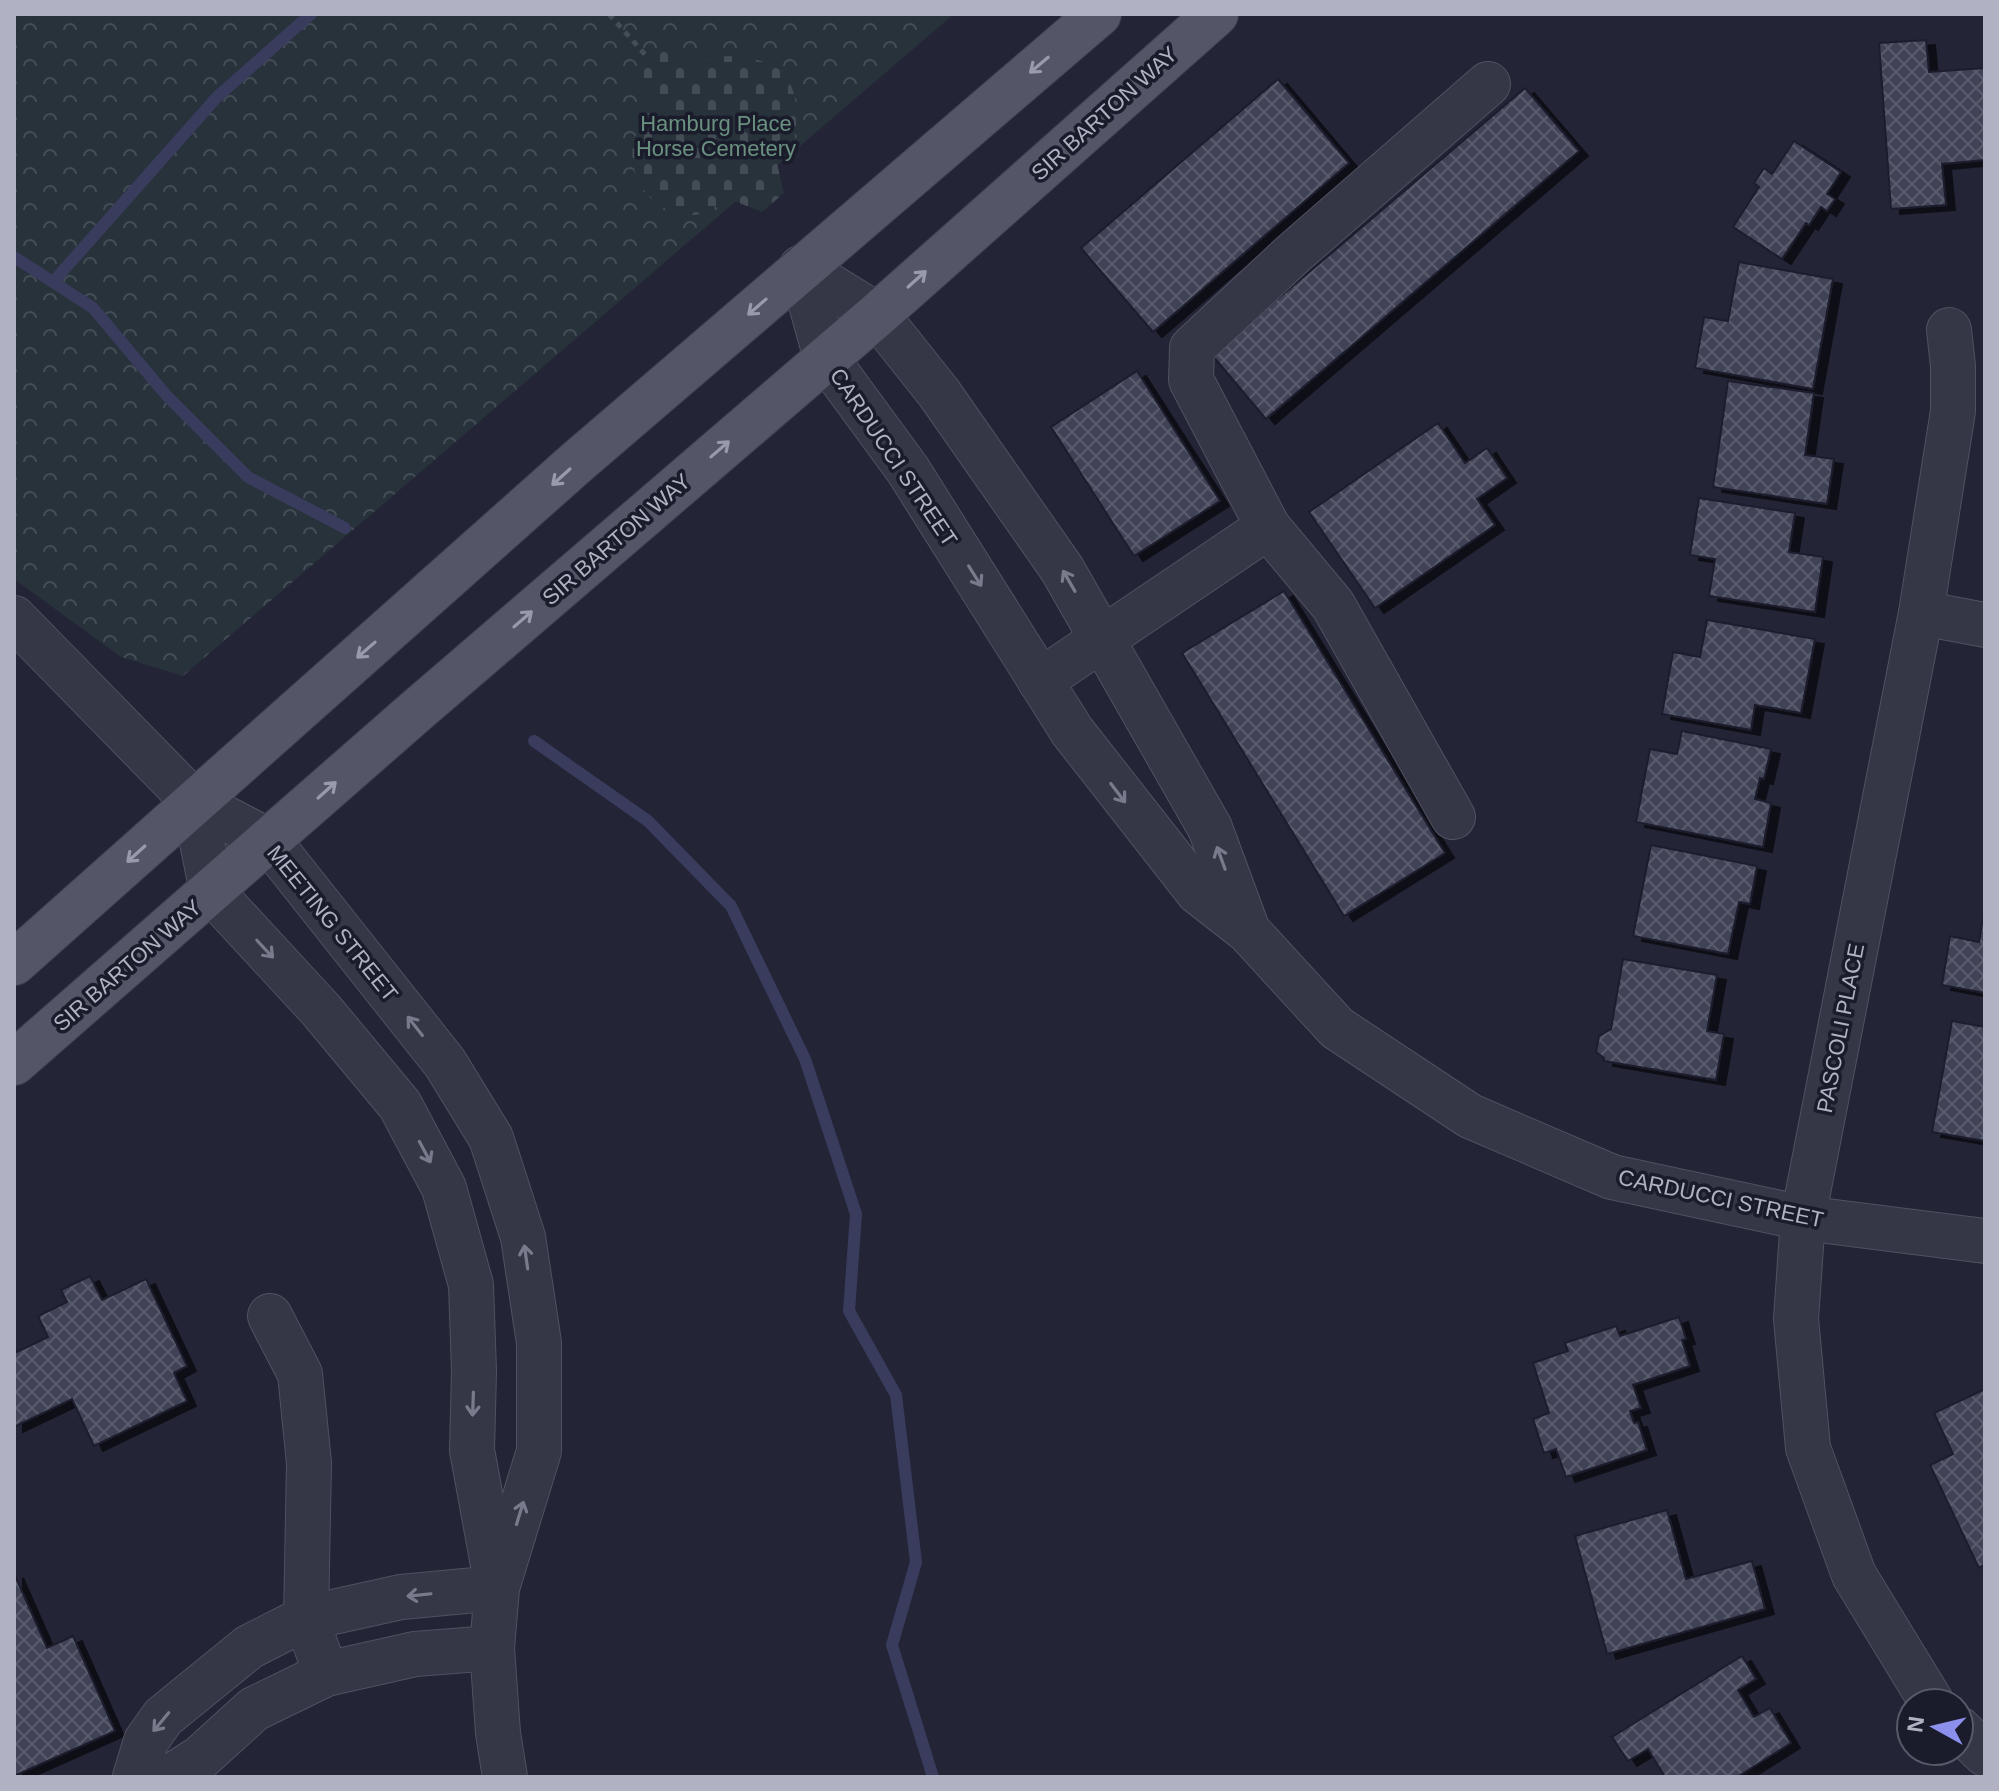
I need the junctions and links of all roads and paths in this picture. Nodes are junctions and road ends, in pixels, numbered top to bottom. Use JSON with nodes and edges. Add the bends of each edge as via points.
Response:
{"nodes":[{"id":1,"x":609,"y":14,"type":"edge"},
{"id":2,"x":1099,"y":14,"type":"edge"},
{"id":3,"x":1216,"y":14,"type":"edge"},
{"id":4,"x":649,"y":59,"type":"dead end"},
{"id":5,"x":1488,"y":84,"type":"dead end"},
{"id":6,"x":801,"y":268,"type":"junction"},
{"id":7,"x":877,"y":315,"type":"junction"},
{"id":8,"x":1949,"y":330,"type":"dead end"},
{"id":9,"x":826,"y":358,"type":"junction"},
{"id":10,"x":1268,"y":527,"type":"junction"},
{"id":11,"x":1921,"y":613,"type":"junction"},
{"id":12,"x":14,"y":618,"type":"edge"},
{"id":13,"x":1985,"y":625,"type":"edge"},
{"id":14,"x":1102,"y":640,"type":"junction"},
{"id":15,"x":1040,"y":681,"type":"junction"},
{"id":16,"x":194,"y":802,"type":"junction"},
{"id":17,"x":1453,"y":817,"type":"dead end"},
{"id":18,"x":269,"y":841,"type":"junction"},
{"id":19,"x":212,"y":892,"type":"junction"},
{"id":20,"x":1248,"y":931,"type":"junction"},
{"id":21,"x":14,"y":963,"type":"edge"},
{"id":22,"x":14,"y":1063,"type":"edge"},
{"id":23,"x":1803,"y":1218,"type":"junction"},
{"id":24,"x":1985,"y":1241,"type":"edge"},
{"id":25,"x":270,"y":1316,"type":"dead end"},
{"id":26,"x":497,"y":1588,"type":"junction"},
{"id":27,"x":306,"y":1618,"type":"junction"},
{"id":28,"x":492,"y":1648,"type":"junction"},
{"id":29,"x":326,"y":1674,"type":"junction"},
{"id":30,"x":208,"y":1680,"type":"junction"},
{"id":31,"x":1922,"y":1687,"type":"edge"},
{"id":32,"x":238,"y":1723,"type":"junction"},
{"id":33,"x":135,"y":1777,"type":"edge"},
{"id":34,"x":170,"y":1777,"type":"edge"},
{"id":35,"x":505,"y":1777,"type":"edge"}],
"edges":[{"from":1,"to":4,"type":"path"},
{"from":2,"to":6,"type":"main road","one_way":true},
{"from":7,"to":3,"type":"main road","name":"SIR BARTON WAY","one_way":true},
{"from":5,"to":10,"type":"street","via":[[1192,348],[1191,380]]},
{"from":6,"to":7,"type":"street","name":"CARDUCCI STREET"},
{"from":6,"to":9,"type":"street","name":"CARDUCCI STREET"},
{"from":6,"to":16,"type":"main road","one_way":true},
{"from":7,"to":9,"type":"main road","name":"SIR BARTON WAY"},
{"from":14,"to":7,"type":"street","name":"CARDUCCI STREET","one_way":true,"via":[[1062,569],[939,393]]},
{"from":8,"to":11,"type":"street","name":"PASCOLI PLACE","via":[[1953,411]]},
{"from":9,"to":15,"type":"street","name":"CARDUCCI STREET","one_way":true,"via":[[908,470]]},
{"from":18,"to":9,"type":"main road","name":"SIR BARTON WAY","one_way":true},
{"from":10,"to":14,"type":"street"},
{"from":10,"to":17,"type":"street","via":[[1333,605]]},
{"from":11,"to":13,"type":"street"},
{"from":11,"to":23,"type":"street","name":"PASCOLI PLACE"},
{"from":12,"to":16,"type":"street"},
{"from":14,"to":15,"type":"street"},
{"from":20,"to":14,"type":"street","name":"CARDUCCI STREET","one_way":true,"via":[[1210,828]]},
{"from":15,"to":20,"type":"street","name":"CARDUCCI STREET","one_way":true,"via":[[1088,753],[1198,892]]},
{"from":16,"to":18,"type":"street","name":"MEETING STREET"},
{"from":16,"to":19,"type":"street"},
{"from":16,"to":21,"type":"main road","one_way":true},
{"from":18,"to":19,"type":"main road","name":"SIR BARTON WAY"},
{"from":26,"to":18,"type":"street","name":"MEETING STREET","one_way":true,"via":[[539,1451],[539,1343],[523,1237],[491,1138],[445,1063]]},
{"from":19,"to":22,"type":"main road","name":"SIR BARTON WAY"},
{"from":19,"to":26,"type":"street","name":"MEETING STREET","one_way":true,"via":[[400,1105],[444,1188],[471,1285],[472,1450]]},
{"from":20,"to":23,"type":"street","name":"CARDUCCI STREET","via":[[1337,1028],[1470,1116],[1612,1177]]},
{"from":23,"to":24,"type":"street","name":"CARDUCCI STREET"},
{"from":23,"to":31,"type":"street","name":"PASCOLI PLACE","via":[[1796,1319],[1808,1448],[1854,1575]]},
{"from":25,"to":27,"type":"street","via":[[300,1374],[309,1463]]},
{"from":26,"to":27,"type":"street","one_way":true,"via":[[401,1597]]},
{"from":26,"to":28,"type":"street","name":"MEETING STREET"},
{"from":27,"to":29,"type":"street"},
{"from":27,"to":30,"type":"street","via":[[249,1647]]},
{"from":28,"to":29,"type":"street","via":[[415,1654]]},
{"from":28,"to":35,"type":"street","name":"MEETING STREET"},
{"from":29,"to":32,"type":"street","via":[[254,1709]]},
{"from":30,"to":32,"type":"street"},
{"from":30,"to":33,"type":"street","one_way":true,"via":[[163,1717],[146,1741]]},
{"from":32,"to":34,"type":"street"}]}
